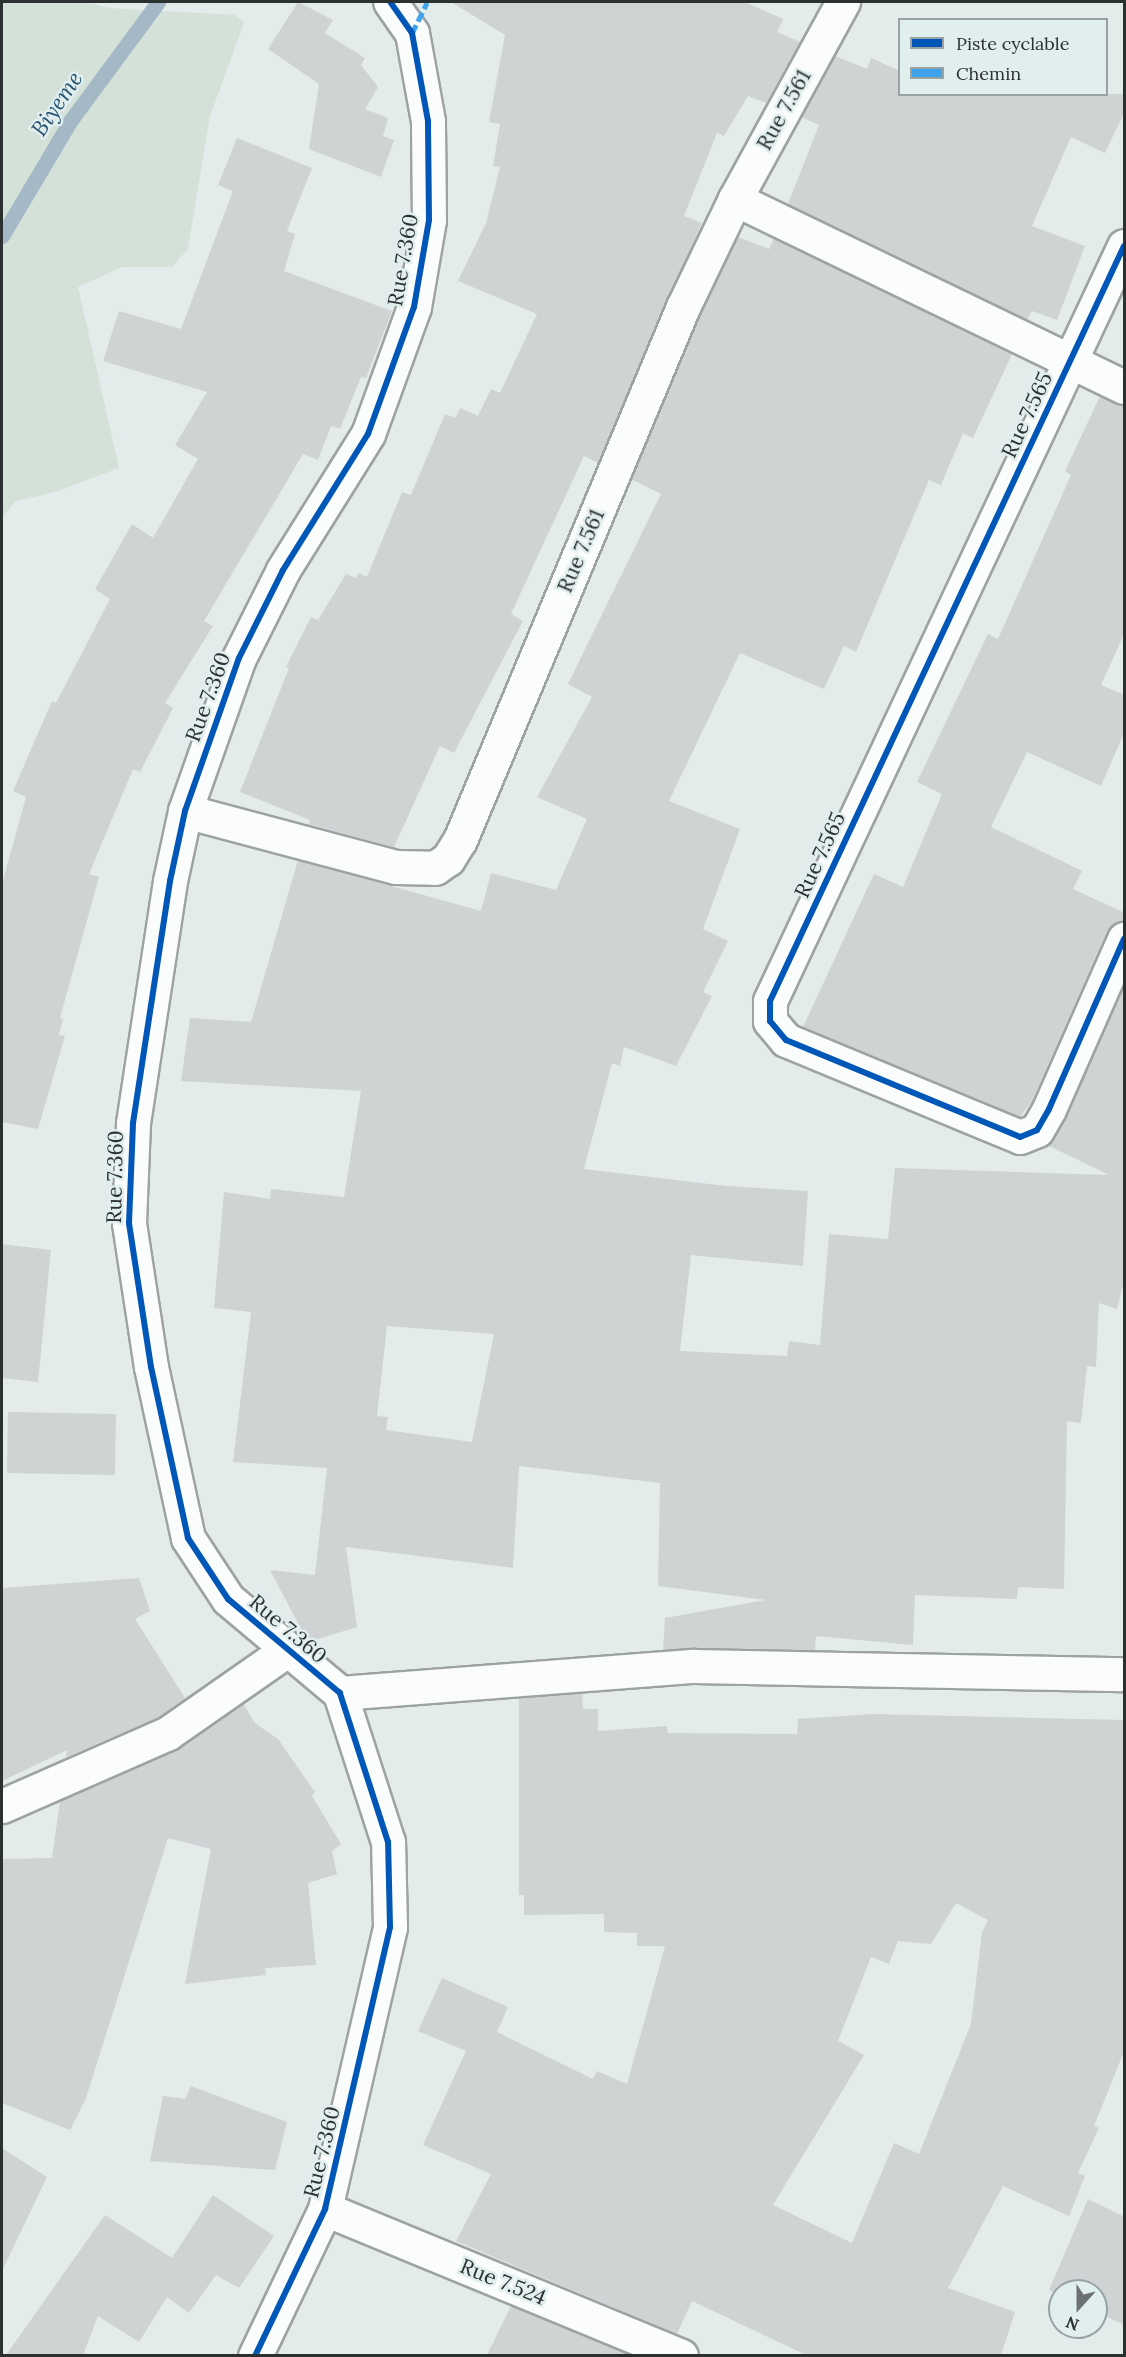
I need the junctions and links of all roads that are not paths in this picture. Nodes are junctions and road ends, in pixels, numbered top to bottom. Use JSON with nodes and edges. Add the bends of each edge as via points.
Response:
{"nodes":[{"id":1,"x":390,"y":2,"type":"edge"},
{"id":2,"x":843,"y":2,"type":"edge"},
{"id":3,"x":735,"y":199,"type":"junction"},
{"id":4,"x":1125,"y":246,"type":"edge"},
{"id":5,"x":1070,"y":361,"type":"junction"},
{"id":6,"x":1125,"y":387,"type":"edge"},
{"id":7,"x":186,"y":811,"type":"junction"},
{"id":8,"x":1125,"y":939,"type":"edge"},
{"id":9,"x":287,"y":1650,"type":"junction"},
{"id":10,"x":1125,"y":1674,"type":"edge"},
{"id":11,"x":340,"y":1693,"type":"junction"},
{"id":12,"x":2,"y":1806,"type":"edge"},
{"id":13,"x":325,"y":2209,"type":"junction"},
{"id":14,"x":255,"y":2355,"type":"edge"},
{"id":15,"x":681,"y":2355,"type":"edge"}],
"edges":[{"from":1,"to":7,"type":"street","name":"Rue 7.360","via":[[412,33],[428,121],[429,220],[414,307],[368,434],[283,570],[239,658]]},
{"from":2,"to":3,"type":"street","name":"Rue 7.561"},
{"from":3,"to":5,"type":"street"},
{"from":3,"to":7,"type":"street","name":"Rue 7.561","via":[[683,307],[460,840],[448,859],[435,868],[396,867]]},
{"from":4,"to":5,"type":"street","name":"Rue 7.565"},
{"from":5,"to":6,"type":"street"},
{"from":5,"to":8,"type":"street","name":"Rue 7.565","via":[[770,1001],[770,1021],[786,1040],[1020,1137],[1036,1131],[1049,1109]]},
{"from":7,"to":9,"type":"street","name":"Rue 7.360","via":[[170,881],[133,1123],[129,1223],[151,1367],[188,1538],[228,1599]]},
{"from":9,"to":11,"type":"street","name":"Rue 7.360"},
{"from":9,"to":12,"type":"street","via":[[168,1733]]},
{"from":10,"to":11,"type":"street","via":[[694,1666]]},
{"from":11,"to":13,"type":"street","name":"Rue 7.360","via":[[388,1842],[390,1927]]},
{"from":13,"to":14,"type":"street","name":"Rue 7.360"},
{"from":13,"to":15,"type":"street","name":"Rue 7.524"}]}
